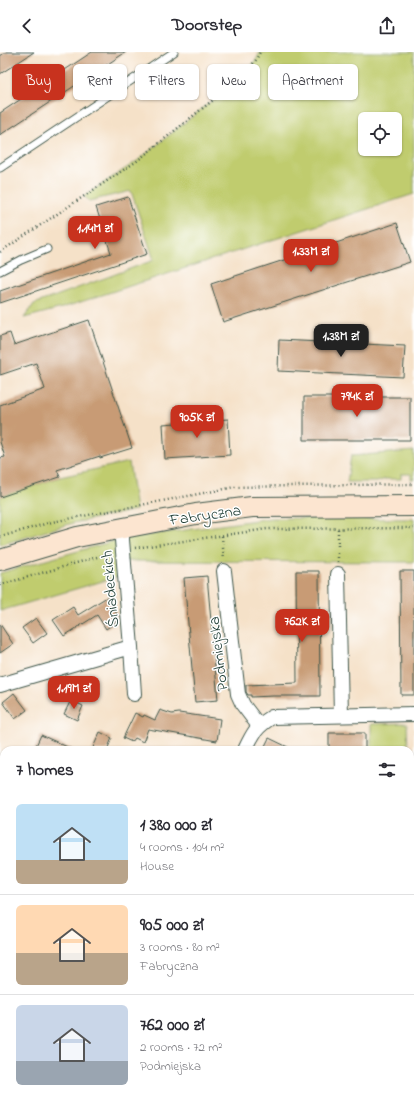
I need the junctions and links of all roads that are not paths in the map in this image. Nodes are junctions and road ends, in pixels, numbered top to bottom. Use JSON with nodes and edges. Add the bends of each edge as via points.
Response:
{"nodes":[{"id":1,"x":174,"y":52,"type":"edge"},
{"id":2,"x":0,"y":168,"type":"edge"},
{"id":3,"x":47,"y":249,"type":"dead end"},
{"id":4,"x":0,"y":271,"type":"edge"},
{"id":5,"x":414,"y":506,"type":"edge"},
{"id":6,"x":121,"y":528,"type":"junction"},
{"id":7,"x":0,"y":560,"type":"edge"},
{"id":8,"x":224,"y":571,"type":"road end"},
{"id":9,"x":338,"y":574,"type":"road end"},
{"id":10,"x":131,"y":647,"type":"junction"},
{"id":11,"x":0,"y":685,"type":"edge"},
{"id":12,"x":134,"y":694,"type":"dead end"},
{"id":13,"x":414,"y":714,"type":"edge"},
{"id":14,"x":341,"y":715,"type":"junction"},
{"id":15,"x":259,"y":726,"type":"junction"},
{"id":16,"x":247,"y":746,"type":"edge"}],
"edges":[{"from":1,"to":2,"type":"lane"},
{"from":3,"to":4,"type":"lane"},
{"from":5,"to":6,"type":"street","name":"Fabryczna","via":[[252,507]]},
{"from":6,"to":7,"type":"street","name":"Fabryczna","via":[[77,537]]},
{"from":6,"to":10,"type":"street","name":"Śniadeckich"},
{"from":8,"to":15,"type":"street","name":"Podmiejska","via":[[238,694]]},
{"from":9,"to":14,"type":"street"},
{"from":10,"to":11,"type":"street","name":"Śniadeckich"},
{"from":10,"to":12,"type":"street","name":"Śniadeckich"},
{"from":13,"to":14,"type":"street"},
{"from":14,"to":15,"type":"street","via":[[272,717]]},
{"from":15,"to":16,"type":"street"}]}
